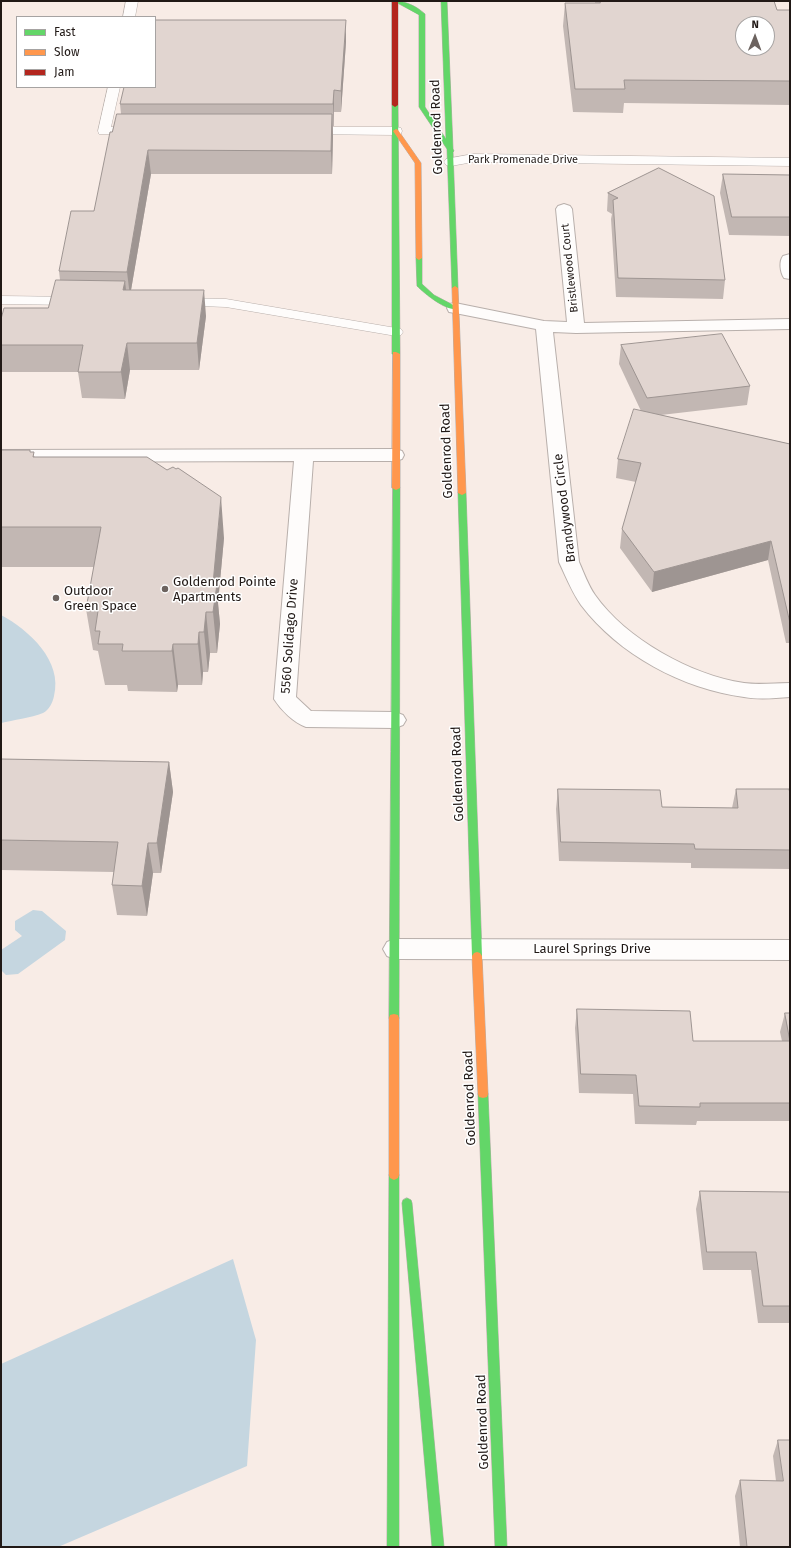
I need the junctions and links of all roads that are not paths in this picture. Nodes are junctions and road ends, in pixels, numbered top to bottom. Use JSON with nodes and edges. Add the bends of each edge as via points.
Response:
{"nodes":[{"id":1,"x":132,"y":1,"type":"edge"},
{"id":2,"x":396,"y":1,"type":"edge"},
{"id":3,"x":444,"y":1,"type":"edge"},
{"id":4,"x":129,"y":16,"type":"edge"},
{"id":5,"x":114,"y":88,"type":"edge"},
{"id":6,"x":396,"y":130,"type":"junction"},
{"id":7,"x":151,"y":131,"type":"edge"},
{"id":8,"x":291,"y":131,"type":"edge"},
{"id":9,"x":451,"y":156,"type":"junction"},
{"id":10,"x":753,"y":162,"type":"junction"},
{"id":11,"x":790,"y":162,"type":"edge"},
{"id":12,"x":501,"y":171,"type":"dead end"},
{"id":13,"x":531,"y":172,"type":"dead end"},
{"id":14,"x":564,"y":209,"type":"dead end"},
{"id":15,"x":1,"y":300,"type":"edge"},
{"id":16,"x":86,"y":301,"type":"edge"},
{"id":17,"x":164,"y":302,"type":"edge"},
{"id":18,"x":455,"y":308,"type":"junction"},
{"id":19,"x":790,"y":324,"type":"edge"},
{"id":20,"x":544,"y":326,"type":"junction"},
{"id":21,"x":576,"y":328,"type":"junction"},
{"id":22,"x":396,"y":332,"type":"junction"},
{"id":23,"x":304,"y":455,"type":"junction"},
{"id":24,"x":396,"y":455,"type":"junction"},
{"id":25,"x":1,"y":456,"type":"edge"},
{"id":26,"x":790,"y":690,"type":"edge"},
{"id":27,"x":395,"y":720,"type":"junction"},
{"id":28,"x":395,"y":949,"type":"junction"},
{"id":29,"x":477,"y":949,"type":"junction"},
{"id":30,"x":790,"y":950,"type":"edge"},
{"id":31,"x":394,"y":1070,"type":"junction"},
{"id":32,"x":403,"y":1166,"type":"dead end"},
{"id":33,"x":406,"y":1197,"type":"dead end"},
{"id":34,"x":393,"y":1547,"type":"edge"},
{"id":35,"x":438,"y":1547,"type":"edge"},
{"id":36,"x":501,"y":1547,"type":"edge"}],
"edges":[{"from":1,"to":4,"type":"lane"},
{"from":2,"to":6,"type":"main road"},
{"from":2,"to":9,"type":"main road","via":[[422,14],[422,107]]},
{"from":3,"to":9,"type":"main road","name":"Goldenrod Road"},
{"from":5,"to":7,"type":"lane","via":[[104,131]]},
{"from":6,"to":8,"type":"lane"},
{"from":6,"to":18,"type":"main road","via":[[418,163],[419,285],[432,296]]},
{"from":6,"to":22,"type":"main road"},
{"from":9,"to":10,"type":"lane","name":"Park Promenade Drive"},
{"from":9,"to":12,"type":"lane","name":"Park Promenade Drive"},
{"from":9,"to":18,"type":"main road","name":"Goldenrod Road"},
{"from":10,"to":11,"type":"lane","name":"Park Promenade Drive"},
{"from":10,"to":13,"type":"lane","name":"Park Promenade Drive"},
{"from":14,"to":21,"type":"street","name":"Bristlewood Court"},
{"from":15,"to":16,"type":"lane"},
{"from":17,"to":22,"type":"lane","via":[[226,303]]},
{"from":18,"to":20,"type":"street"},
{"from":18,"to":29,"type":"main road","name":"Goldenrod Road"},
{"from":19,"to":21,"type":"street"},
{"from":20,"to":21,"type":"street"},
{"from":20,"to":26,"type":"street","name":"Brandywood Circle","via":[[569,562],[577,582],[588,599],[614,629],[669,665],[709,682],[745,690]]},
{"from":22,"to":24,"type":"main road"},
{"from":23,"to":24,"type":"street"},
{"from":23,"to":25,"type":"street"},
{"from":23,"to":27,"type":"street","name":"5560 Solidago Drive","via":[[285,699],[306,719]]},
{"from":24,"to":27,"type":"main road"},
{"from":27,"to":28,"type":"main road"},
{"from":28,"to":29,"type":"street","name":"Laurel Springs Drive"},
{"from":28,"to":31,"type":"main road"},
{"from":29,"to":30,"type":"street","name":"Laurel Springs Drive"},
{"from":29,"to":36,"type":"main road","name":"Goldenrod Road"},
{"from":31,"to":32,"type":"main road"},
{"from":31,"to":34,"type":"main road"},
{"from":33,"to":35,"type":"main road"}]}
